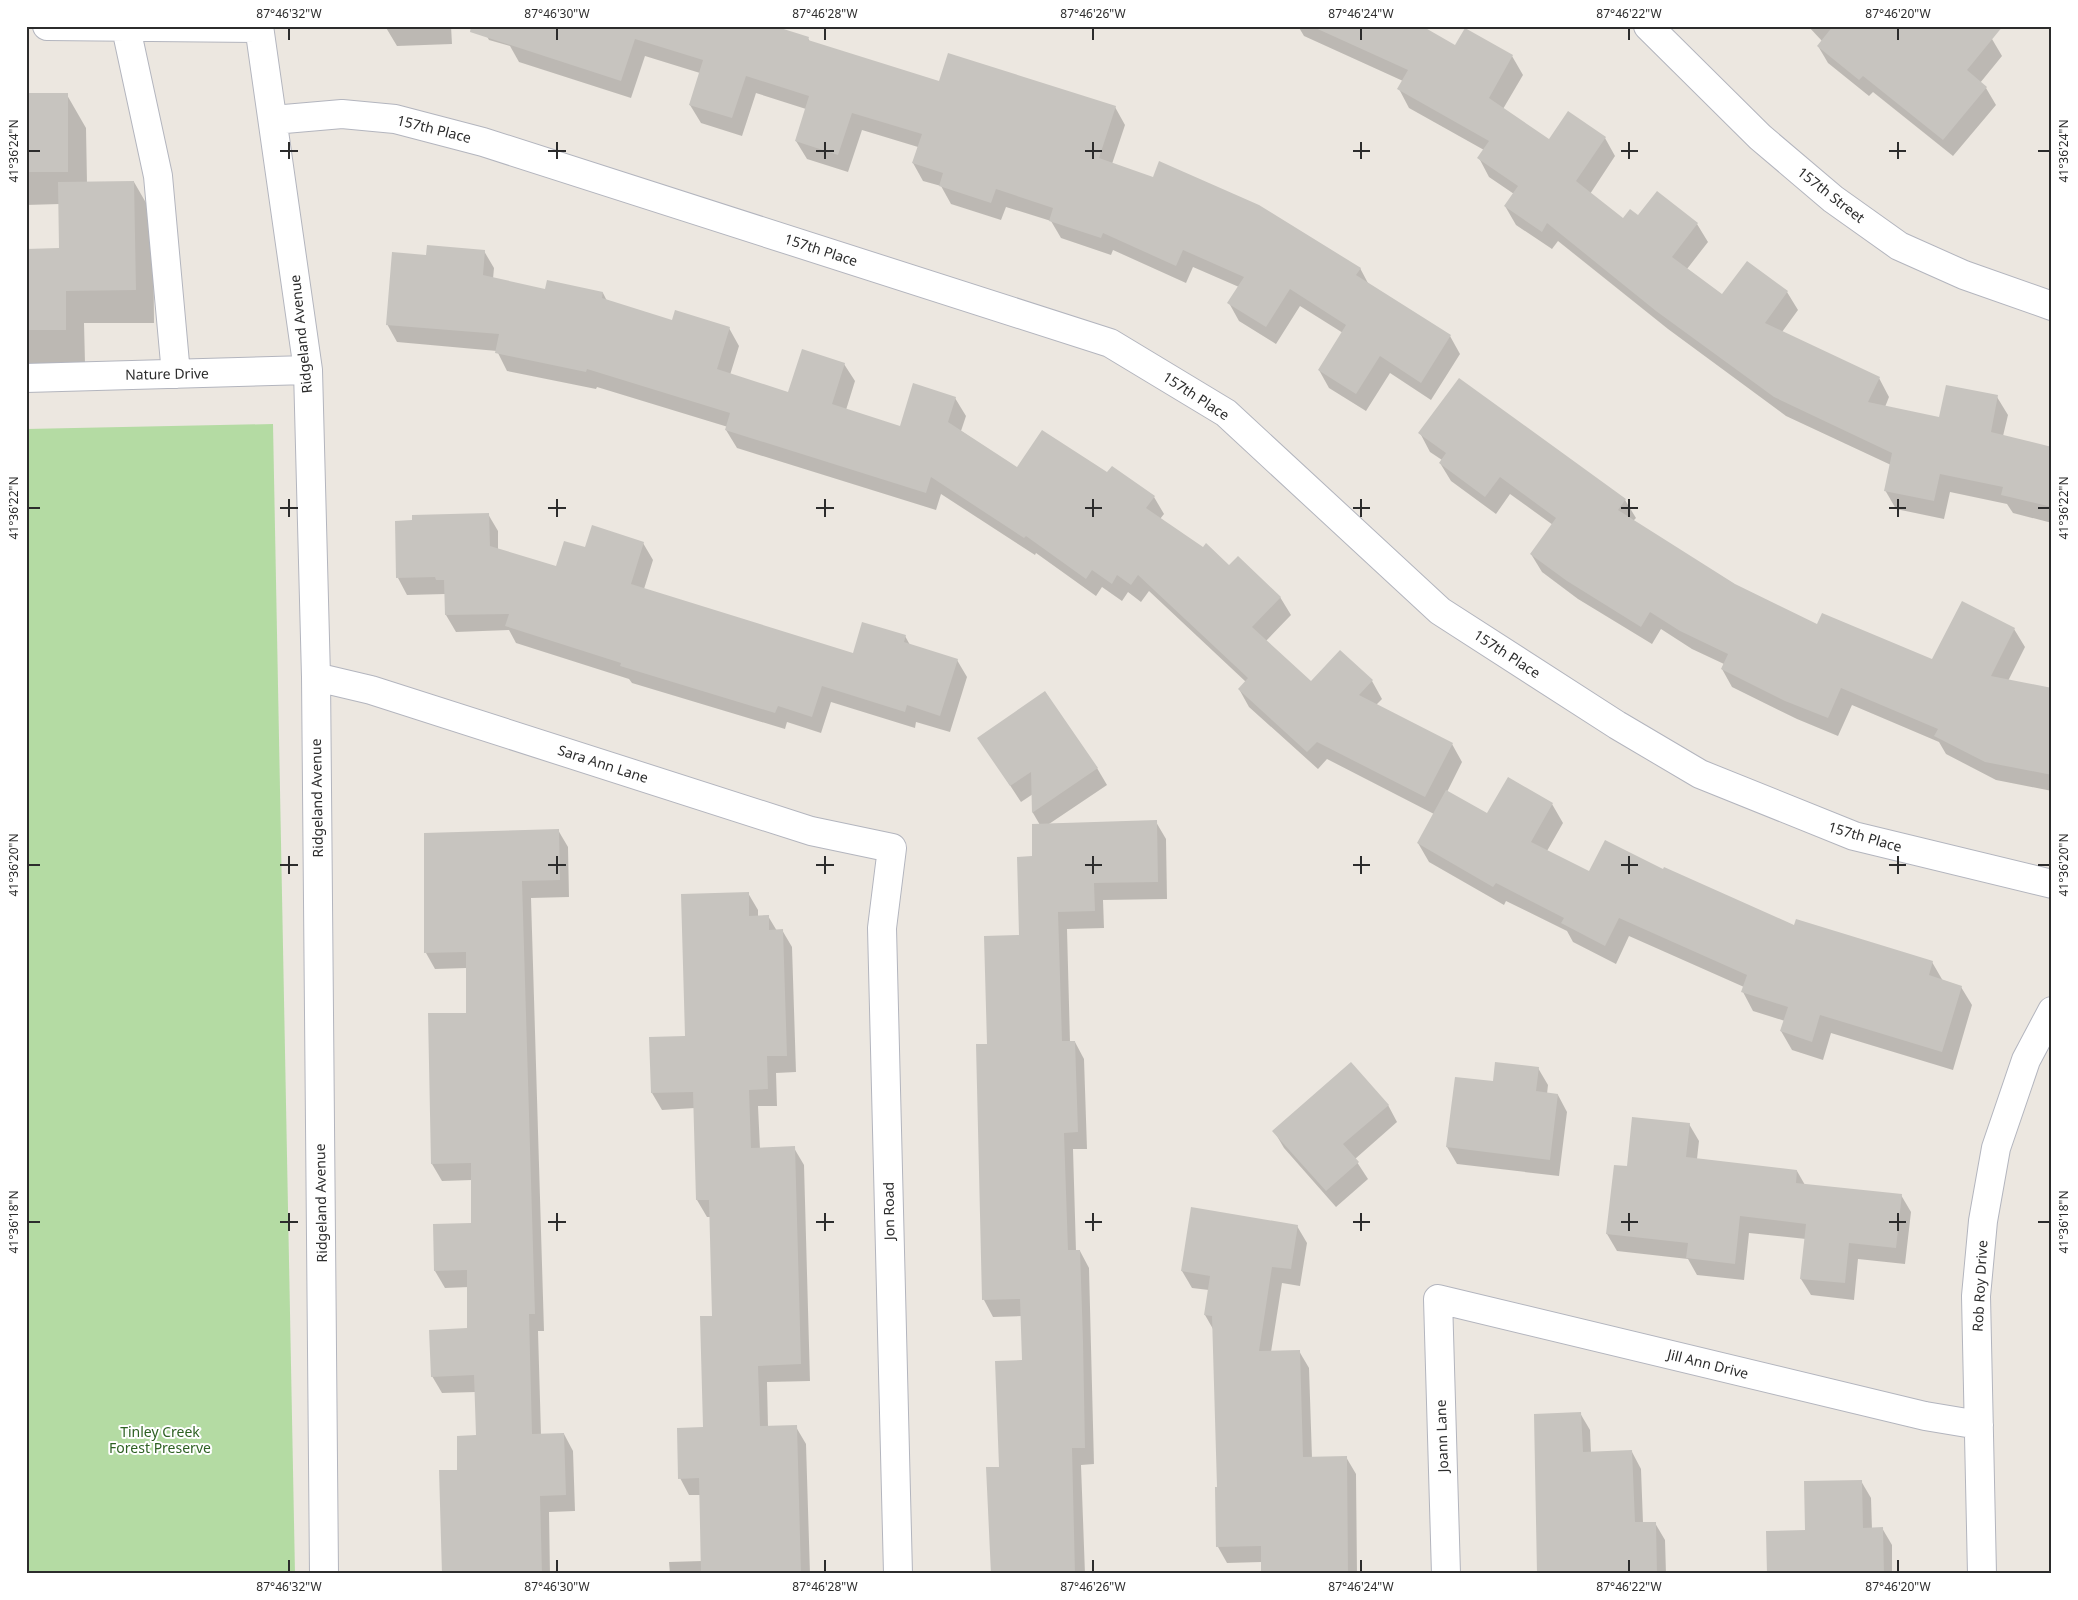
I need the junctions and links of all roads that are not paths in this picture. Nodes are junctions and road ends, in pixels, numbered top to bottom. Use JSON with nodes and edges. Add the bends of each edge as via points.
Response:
{"nodes":[{"id":1,"x":47,"y":26,"type":"edge"},
{"id":2,"x":1648,"y":26,"type":"edge"},
{"id":3,"x":259,"y":27,"type":"edge"},
{"id":4,"x":126,"y":28,"type":"junction"},
{"id":5,"x":273,"y":120,"type":"junction"},
{"id":6,"x":2052,"y":306,"type":"edge"},
{"id":7,"x":308,"y":370,"type":"junction"},
{"id":8,"x":176,"y":374,"type":"junction"},
{"id":9,"x":26,"y":378,"type":"edge"},
{"id":10,"x":316,"y":677,"type":"junction"},
{"id":11,"x":892,"y":848,"type":"joint"},
{"id":12,"x":2052,"y":884,"type":"edge"},
{"id":13,"x":2052,"y":1011,"type":"edge"},
{"id":14,"x":1438,"y":1299,"type":"joint"},
{"id":15,"x":1979,"y":1425,"type":"junction"},
{"id":16,"x":324,"y":1574,"type":"edge"},
{"id":17,"x":898,"y":1574,"type":"edge"},
{"id":18,"x":1446,"y":1574,"type":"edge"},
{"id":19,"x":1982,"y":1574,"type":"edge"}],
"edges":[{"from":1,"to":4,"type":"street"},
{"from":2,"to":6,"type":"street","name":"157th Street","via":[[1760,137],[1832,199],[1899,246],[1964,275]]},
{"from":3,"to":4,"type":"street"},
{"from":3,"to":5,"type":"street","name":"Ridgeland Avenue"},
{"from":4,"to":8,"type":"street","via":[[158,176]]},
{"from":5,"to":7,"type":"street","name":"Ridgeland Avenue"},
{"from":5,"to":12,"type":"street","name":"157th Place","via":[[342,114],[394,119],[483,142],[1110,343],[1226,414],[1440,611],[1617,725],[1700,774],[1854,836]]},
{"from":7,"to":8,"type":"street","name":"Nature Drive"},
{"from":7,"to":10,"type":"street","name":"Ridgeland Avenue"},
{"from":8,"to":9,"type":"street","name":"Nature Drive"},
{"from":10,"to":11,"type":"street","name":"Sara Ann Lane","via":[[371,690],[812,831]]},
{"from":10,"to":16,"type":"street","name":"Ridgeland Avenue"},
{"from":11,"to":17,"type":"street","name":"Jon Road","via":[[882,928]]},
{"from":13,"to":15,"type":"street","name":"Rob Roy Drive","via":[[2026,1060],[1996,1148],[1983,1221],[1976,1296]]},
{"from":14,"to":15,"type":"street","name":"Jill Ann Drive","via":[[1925,1416]]},
{"from":14,"to":18,"type":"street","name":"Joann Lane"},
{"from":15,"to":19,"type":"street","name":"Rob Roy Drive"}]}
